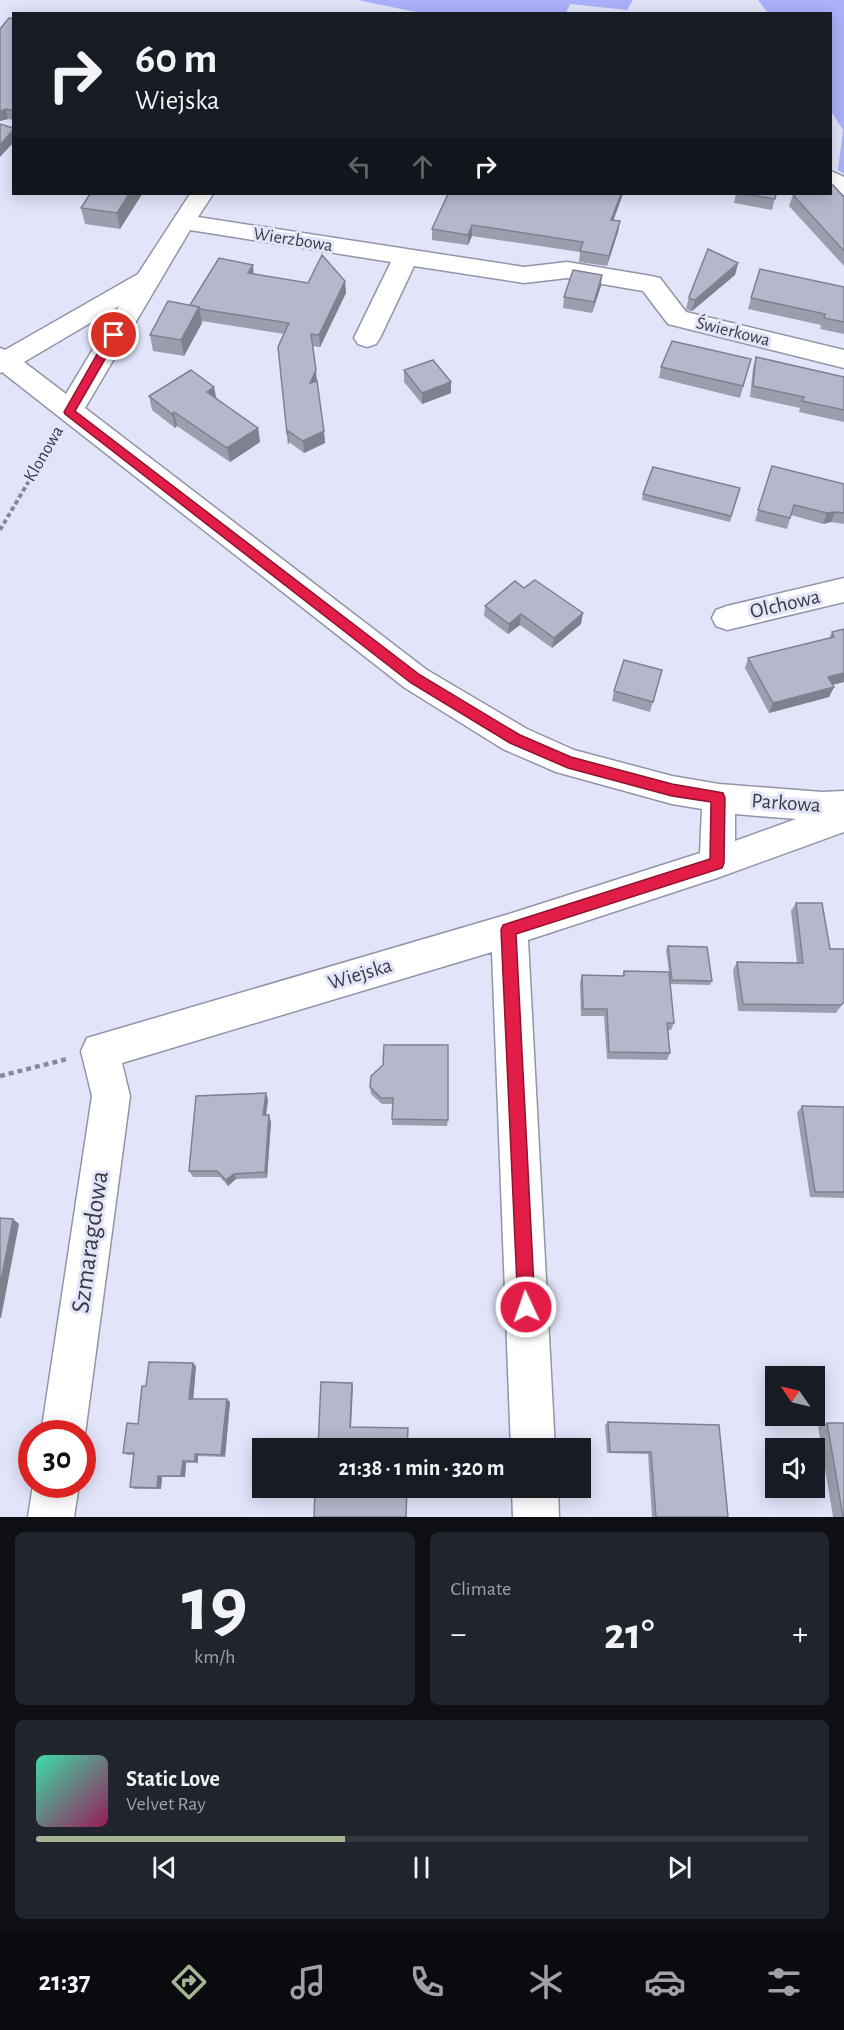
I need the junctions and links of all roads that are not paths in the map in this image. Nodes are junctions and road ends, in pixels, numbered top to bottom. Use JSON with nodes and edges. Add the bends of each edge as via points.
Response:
{"nodes":[{"id":1,"x":832,"y":179,"type":"edge"},
{"id":2,"x":844,"y":188,"type":"edge"},
{"id":3,"x":200,"y":195,"type":"edge"},
{"id":4,"x":182,"y":222,"type":"junction"},
{"id":5,"x":405,"y":258,"type":"junction"},
{"id":6,"x":567,"y":270,"type":"joint"},
{"id":7,"x":147,"y":279,"type":"junction"},
{"id":8,"x":367,"y":338,"type":"dead end"},
{"id":9,"x":844,"y":359,"type":"edge"},
{"id":10,"x":2,"y":361,"type":"edge"},
{"id":11,"x":69,"y":412,"type":"junction"},
{"id":12,"x":844,"y":590,"type":"edge"},
{"id":13,"x":727,"y":618,"type":"dead end"},
{"id":14,"x":718,"y":798,"type":"junction"},
{"id":15,"x":844,"y":806,"type":"edge"},
{"id":16,"x":844,"y":817,"type":"edge"},
{"id":17,"x":717,"y":863,"type":"junction"},
{"id":18,"x":509,"y":930,"type":"junction"},
{"id":19,"x":100,"y":1051,"type":"joint"},
{"id":20,"x":65,"y":1420,"type":"edge"},
{"id":21,"x":532,"y":1438,"type":"edge"},
{"id":22,"x":54,"y":1498,"type":"edge"},
{"id":23,"x":535,"y":1498,"type":"edge"},
{"id":24,"x":51,"y":1517,"type":"edge"},
{"id":25,"x":536,"y":1517,"type":"edge"}],
"edges":[{"from":1,"to":2,"type":"street"},
{"from":3,"to":4,"type":"street","name":"Klonowa"},
{"from":4,"to":5,"type":"street","name":"Wierzbowa"},
{"from":4,"to":7,"type":"street","name":"Klonowa"},
{"from":5,"to":6,"type":"street","name":"Wierzbowa","via":[[524,275]]},
{"from":5,"to":8,"type":"street"},
{"from":6,"to":9,"type":"street","name":"Świerkowa","via":[[651,284],[677,318]]},
{"from":7,"to":10,"type":"street"},
{"from":7,"to":11,"type":"street","name":"Klonowa"},
{"from":10,"to":11,"type":"street","name":"Parkowa"},
{"from":11,"to":14,"type":"street","name":"Parkowa","via":[[416,679],[466,711],[515,739],[568,762]]},
{"from":12,"to":13,"type":"street","name":"Olchowa"},
{"from":14,"to":15,"type":"street","name":"Parkowa"},
{"from":14,"to":17,"type":"street"},
{"from":16,"to":17,"type":"street","name":"Wiejska"},
{"from":17,"to":18,"type":"street","name":"Wiejska"},
{"from":18,"to":19,"type":"street","name":"Wiejska"},
{"from":18,"to":21,"type":"street"},
{"from":19,"to":20,"type":"street","name":"Szmaragdowa","via":[[111,1096]]},
{"from":22,"to":24,"type":"street"},
{"from":23,"to":25,"type":"street"}]}
